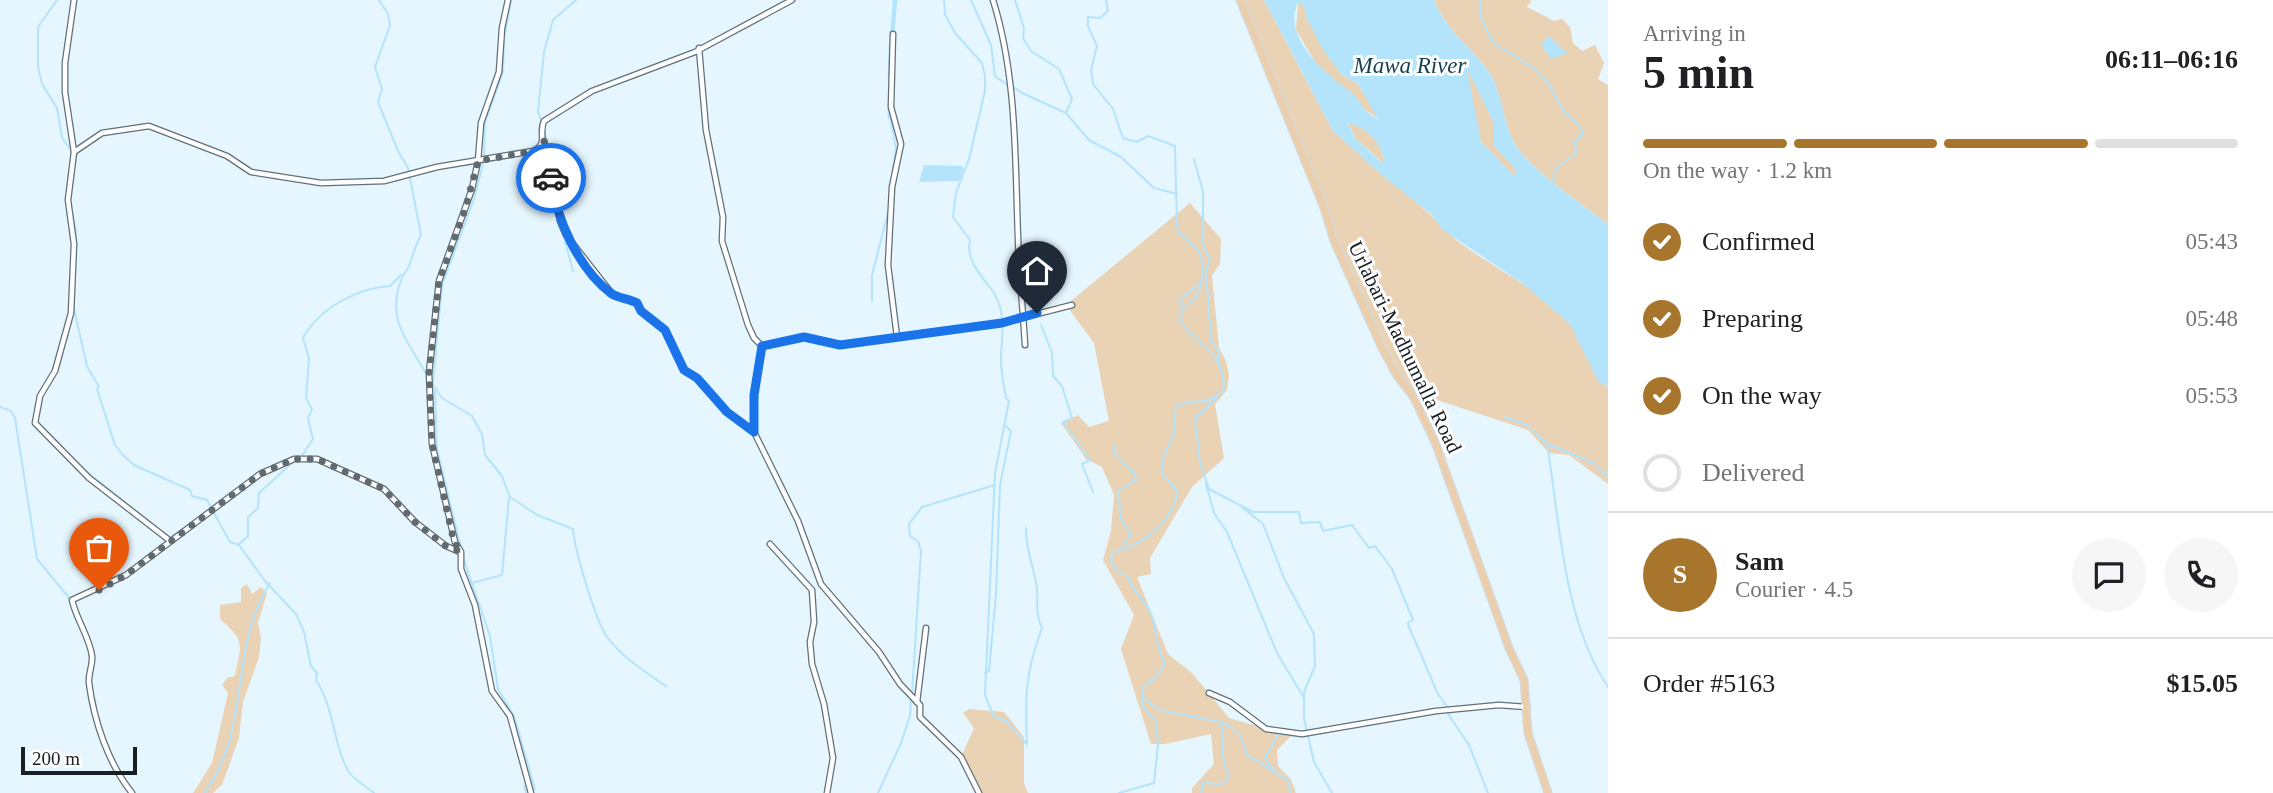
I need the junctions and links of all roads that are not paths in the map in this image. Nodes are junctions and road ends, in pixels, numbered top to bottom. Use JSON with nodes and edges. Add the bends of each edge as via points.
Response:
{"nodes":[{"id":1,"x":74,"y":0,"type":"edge"},
{"id":2,"x":508,"y":0,"type":"edge"},
{"id":3,"x":792,"y":0,"type":"edge"},
{"id":4,"x":993,"y":0,"type":"edge"},
{"id":5,"x":1240,"y":0,"type":"edge"},
{"id":6,"x":893,"y":34,"type":"dead end"},
{"id":7,"x":699,"y":48,"type":"junction"},
{"id":8,"x":544,"y":141,"type":"junction"},
{"id":9,"x":74,"y":152,"type":"junction"},
{"id":10,"x":478,"y":161,"type":"junction"},
{"id":11,"x":1072,"y":305,"type":"dead end"},
{"id":12,"x":1023,"y":318,"type":"junction"},
{"id":13,"x":897,"y":337,"type":"junction"},
{"id":14,"x":1025,"y":345,"type":"dead end"},
{"id":15,"x":762,"y":346,"type":"junction"},
{"id":16,"x":754,"y":432,"type":"junction"},
{"id":17,"x":169,"y":540,"type":"junction"},
{"id":18,"x":770,"y":544,"type":"dead end"},
{"id":19,"x":461,"y":552,"type":"junction"},
{"id":20,"x":926,"y":628,"type":"dead end"},
{"id":21,"x":1209,"y":693,"type":"dead end"},
{"id":22,"x":917,"y":703,"type":"junction"},
{"id":23,"x":1528,"y":707,"type":"junction"},
{"id":24,"x":132,"y":793,"type":"edge"},
{"id":25,"x":531,"y":793,"type":"edge"},
{"id":26,"x":827,"y":793,"type":"edge"},
{"id":27,"x":979,"y":793,"type":"edge"},
{"id":28,"x":1548,"y":793,"type":"edge"}],
"edges":[{"from":1,"to":9,"type":"street","via":[[66,43],[65,92]]},
{"from":2,"to":10,"type":"street","via":[[499,72],[481,123]]},
{"from":3,"to":7,"type":"street"},
{"from":4,"to":12,"type":"street","via":[[1012,98]]},
{"from":5,"to":23,"type":"main road","name":"Urlabari-Madhumalla Road","via":[[1334,241],[1381,346],[1415,398],[1435,442],[1524,680]]},
{"from":6,"to":13,"type":"street","via":[[891,107],[901,144],[892,187],[888,265]]},
{"from":7,"to":8,"type":"street","via":[[592,91],[544,121]]},
{"from":7,"to":15,"type":"street","via":[[706,130],[723,217],[722,241],[748,325]]},
{"from":8,"to":10,"type":"street","via":[[533,151]]},
{"from":8,"to":16,"type":"street","via":[[560,221],[580,255],[613,295],[637,303],[665,330],[684,370]]},
{"from":9,"to":10,"type":"street","via":[[102,133],[149,126],[227,156],[251,172],[321,183],[384,181]]},
{"from":9,"to":17,"type":"street","via":[[68,200],[74,244],[71,313],[55,371],[40,396],[35,423],[89,478]]},
{"from":10,"to":19,"type":"street","via":[[439,281],[429,373],[437,471],[454,542]]},
{"from":11,"to":12,"type":"street"},
{"from":12,"to":13,"type":"street"},
{"from":12,"to":14,"type":"street"},
{"from":13,"to":15,"type":"street","via":[[840,345],[804,337]]},
{"from":15,"to":16,"type":"street"},
{"from":16,"to":22,"type":"street","via":[[798,521],[821,584]]},
{"from":17,"to":19,"type":"street","via":[[260,474],[294,459],[317,459],[384,489],[415,522]]},
{"from":17,"to":24,"type":"street","via":[[126,575],[72,600],[92,656],[89,682],[101,733],[112,764]]},
{"from":18,"to":26,"type":"street","via":[[812,590],[812,664],[833,758]]},
{"from":19,"to":25,"type":"street","via":[[461,569],[475,605],[492,691],[510,716]]},
{"from":20,"to":22,"type":"street"},
{"from":21,"to":23,"type":"street","via":[[1230,702],[1266,729],[1302,734],[1436,711]]},
{"from":22,"to":27,"type":"street","via":[[920,717],[961,757]]},
{"from":23,"to":28,"type":"main road","name":"Urlabari-Madhumalla Road","via":[[1528,733]]}]}
